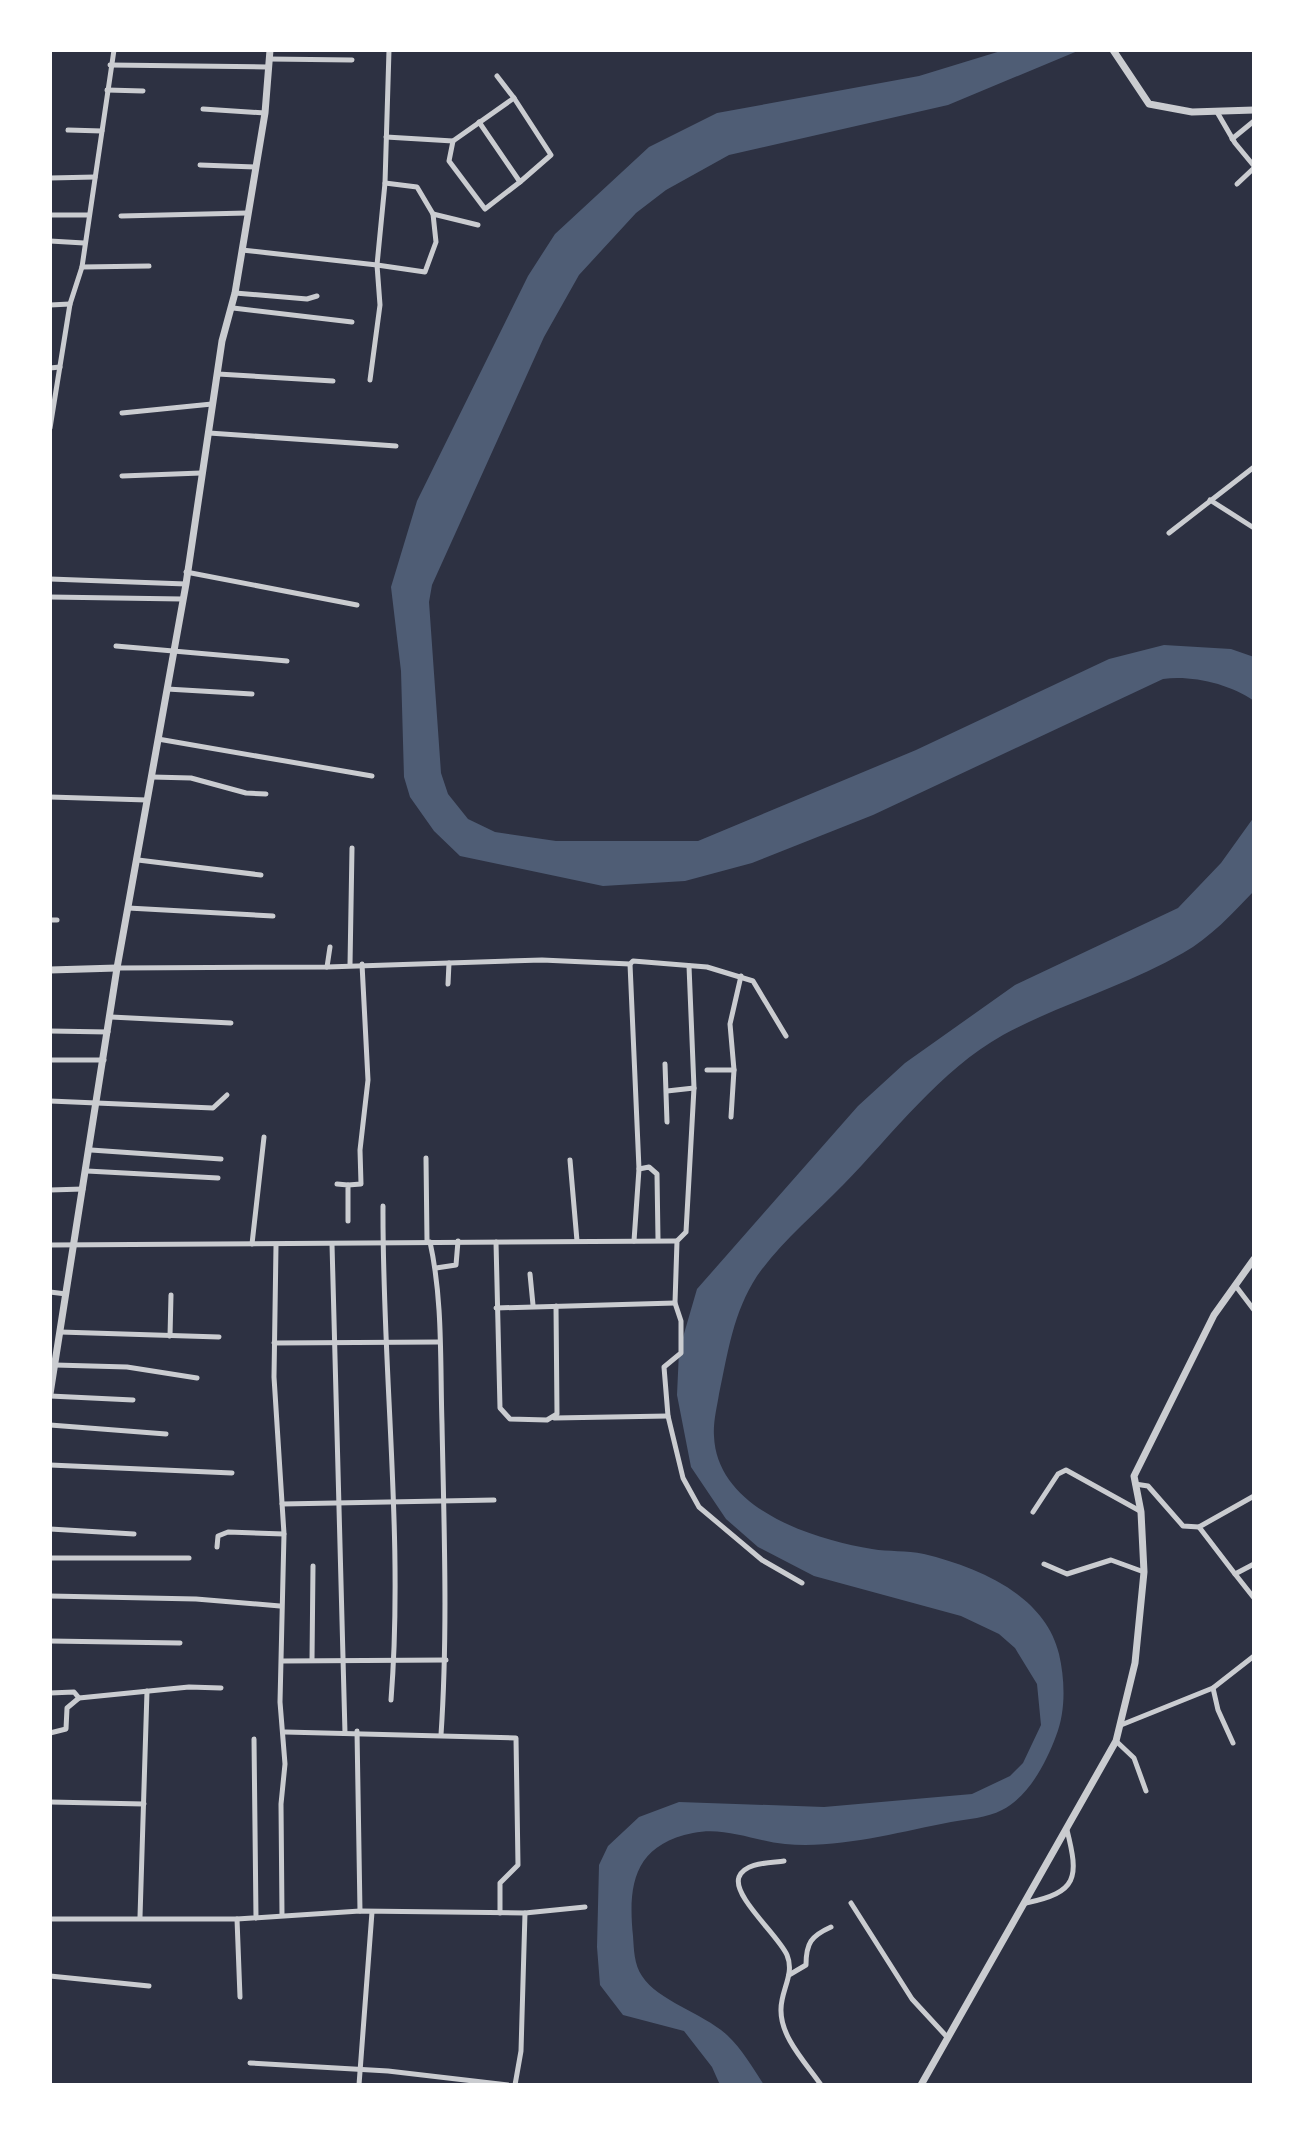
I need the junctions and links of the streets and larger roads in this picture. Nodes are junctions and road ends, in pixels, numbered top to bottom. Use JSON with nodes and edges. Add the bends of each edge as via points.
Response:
{"nodes":[{"id":1,"x":114,"y":50,"type":"edge"},
{"id":2,"x":270,"y":50,"type":"edge"},
{"id":3,"x":389,"y":50,"type":"edge"},
{"id":4,"x":1113,"y":50,"type":"edge"},
{"id":5,"x":352,"y":60,"type":"dead end"},
{"id":6,"x":268,"y":63,"type":"junction"},
{"id":7,"x":110,"y":65,"type":"junction"},
{"id":8,"x":497,"y":76,"type":"dead end"},
{"id":9,"x":107,"y":90,"type":"junction"},
{"id":10,"x":143,"y":91,"type":"dead end"},
{"id":11,"x":514,"y":98,"type":"junction"},
{"id":12,"x":203,"y":109,"type":"dead end"},
{"id":13,"x":1254,"y":110,"type":"edge"},
{"id":14,"x":1217,"y":112,"type":"junction"},
{"id":15,"x":265,"y":113,"type":"junction"},
{"id":16,"x":1254,"y":121,"type":"edge"},
{"id":17,"x":479,"y":122,"type":"junction"},
{"id":18,"x":68,"y":130,"type":"dead end"},
{"id":19,"x":102,"y":131,"type":"junction"},
{"id":20,"x":386,"y":137,"type":"junction"},
{"id":21,"x":1232,"y":139,"type":"junction"},
{"id":22,"x":453,"y":141,"type":"junction"},
{"id":23,"x":200,"y":165,"type":"dead end"},
{"id":24,"x":255,"y":167,"type":"junction"},
{"id":25,"x":1254,"y":167,"type":"edge"},
{"id":26,"x":95,"y":177,"type":"junction"},
{"id":27,"x":50,"y":178,"type":"edge"},
{"id":28,"x":520,"y":182,"type":"junction"},
{"id":29,"x":385,"y":183,"type":"junction"},
{"id":30,"x":1237,"y":184,"type":"dead end"},
{"id":31,"x":247,"y":213,"type":"junction"},
{"id":32,"x":433,"y":214,"type":"junction"},
{"id":33,"x":50,"y":215,"type":"edge"},
{"id":34,"x":88,"y":215,"type":"junction"},
{"id":35,"x":121,"y":216,"type":"dead end"},
{"id":36,"x":478,"y":225,"type":"dead end"},
{"id":37,"x":50,"y":241,"type":"edge"},
{"id":38,"x":84,"y":243,"type":"junction"},
{"id":39,"x":241,"y":250,"type":"junction"},
{"id":40,"x":377,"y":265,"type":"junction"},
{"id":41,"x":149,"y":266,"type":"dead end"},
{"id":42,"x":82,"y":267,"type":"junction"},
{"id":43,"x":235,"y":293,"type":"junction"},
{"id":44,"x":317,"y":296,"type":"dead end"},
{"id":45,"x":70,"y":304,"type":"junction"},
{"id":46,"x":50,"y":305,"type":"edge"},
{"id":47,"x":233,"y":308,"type":"junction"},
{"id":48,"x":352,"y":322,"type":"dead end"},
{"id":49,"x":60,"y":367,"type":"junction"},
{"id":50,"x":50,"y":368,"type":"edge"},
{"id":51,"x":218,"y":374,"type":"junction"},
{"id":52,"x":370,"y":380,"type":"dead end"},
{"id":53,"x":333,"y":381,"type":"dead end"},
{"id":54,"x":212,"y":404,"type":"junction"},
{"id":55,"x":122,"y":413,"type":"dead end"},
{"id":56,"x":50,"y":428,"type":"edge"},
{"id":57,"x":208,"y":433,"type":"junction"},
{"id":58,"x":396,"y":446,"type":"dead end"},
{"id":59,"x":1254,"y":467,"type":"edge"},
{"id":60,"x":201,"y":473,"type":"junction"},
{"id":61,"x":122,"y":476,"type":"dead end"},
{"id":62,"x":1210,"y":500,"type":"junction"},
{"id":63,"x":1254,"y":528,"type":"edge"},
{"id":64,"x":1169,"y":533,"type":"dead end"},
{"id":65,"x":185,"y":571,"type":"junction"},
{"id":66,"x":50,"y":579,"type":"edge"},
{"id":67,"x":186,"y":584,"type":"junction"},
{"id":68,"x":50,"y":597,"type":"edge"},
{"id":69,"x":182,"y":599,"type":"junction"},
{"id":70,"x":357,"y":605,"type":"dead end"},
{"id":71,"x":116,"y":646,"type":"dead end"},
{"id":72,"x":171,"y":653,"type":"junction"},
{"id":73,"x":287,"y":661,"type":"dead end"},
{"id":74,"x":166,"y":689,"type":"junction"},
{"id":75,"x":252,"y":694,"type":"dead end"},
{"id":76,"x":158,"y":739,"type":"junction"},
{"id":77,"x":372,"y":776,"type":"dead end"},
{"id":78,"x":151,"y":777,"type":"junction"},
{"id":79,"x":266,"y":794,"type":"dead end"},
{"id":80,"x":50,"y":797,"type":"edge"},
{"id":81,"x":147,"y":800,"type":"junction"},
{"id":82,"x":352,"y":848,"type":"dead end"},
{"id":83,"x":138,"y":860,"type":"junction"},
{"id":84,"x":261,"y":875,"type":"dead end"},
{"id":85,"x":128,"y":908,"type":"junction"},
{"id":86,"x":273,"y":916,"type":"dead end"},
{"id":87,"x":330,"y":947,"type":"dead end"},
{"id":88,"x":449,"y":963,"type":"junction"},
{"id":89,"x":362,"y":964,"type":"junction"},
{"id":90,"x":630,"y":964,"type":"junction"},
{"id":91,"x":350,"y":965,"type":"junction"},
{"id":92,"x":689,"y":966,"type":"junction"},
{"id":93,"x":327,"y":967,"type":"junction"},
{"id":94,"x":117,"y":968,"type":"junction"},
{"id":95,"x":50,"y":970,"type":"edge"},
{"id":96,"x":741,"y":976,"type":"junction"},
{"id":97,"x":448,"y":984,"type":"dead end"},
{"id":98,"x":111,"y":1017,"type":"junction"},
{"id":99,"x":231,"y":1023,"type":"dead end"},
{"id":100,"x":50,"y":1031,"type":"edge"},
{"id":101,"x":109,"y":1032,"type":"junction"},
{"id":102,"x":786,"y":1036,"type":"dead end"},
{"id":103,"x":50,"y":1060,"type":"edge"},
{"id":104,"x":105,"y":1060,"type":"junction"},
{"id":105,"x":665,"y":1064,"type":"dead end"},
{"id":106,"x":707,"y":1070,"type":"dead end"},
{"id":107,"x":734,"y":1070,"type":"junction"},
{"id":108,"x":694,"y":1088,"type":"junction"},
{"id":109,"x":667,"y":1091,"type":"junction"},
{"id":110,"x":227,"y":1095,"type":"dead end"},
{"id":111,"x":50,"y":1101,"type":"edge"},
{"id":112,"x":98,"y":1103,"type":"junction"},
{"id":113,"x":731,"y":1117,"type":"dead end"},
{"id":114,"x":667,"y":1122,"type":"dead end"},
{"id":115,"x":264,"y":1137,"type":"dead end"},
{"id":116,"x":91,"y":1150,"type":"junction"},
{"id":117,"x":426,"y":1158,"type":"dead end"},
{"id":118,"x":221,"y":1159,"type":"dead end"},
{"id":119,"x":570,"y":1160,"type":"dead end"},
{"id":120,"x":639,"y":1169,"type":"junction"},
{"id":121,"x":87,"y":1171,"type":"junction"},
{"id":122,"x":218,"y":1178,"type":"dead end"},
{"id":123,"x":337,"y":1184,"type":"dead end"},
{"id":124,"x":348,"y":1185,"type":"junction"},
{"id":125,"x":84,"y":1189,"type":"junction"},
{"id":126,"x":50,"y":1190,"type":"edge"},
{"id":127,"x":383,"y":1206,"type":"dead end"},
{"id":128,"x":348,"y":1221,"type":"dead end"},
{"id":129,"x":658,"y":1239,"type":"junction"},
{"id":130,"x":458,"y":1241,"type":"junction"},
{"id":131,"x":496,"y":1241,"type":"junction"},
{"id":132,"x":577,"y":1241,"type":"junction"},
{"id":133,"x":634,"y":1241,"type":"junction"},
{"id":134,"x":677,"y":1241,"type":"junction"},
{"id":135,"x":428,"y":1242,"type":"junction"},
{"id":136,"x":383,"y":1243,"type":"junction"},
{"id":137,"x":252,"y":1244,"type":"junction"},
{"id":138,"x":332,"y":1244,"type":"junction"},
{"id":139,"x":50,"y":1245,"type":"edge"},
{"id":140,"x":73,"y":1246,"type":"junction"},
{"id":141,"x":276,"y":1246,"type":"junction"},
{"id":142,"x":1254,"y":1259,"type":"edge"},
{"id":143,"x":436,"y":1268,"type":"junction"},
{"id":144,"x":530,"y":1274,"type":"dead end"},
{"id":145,"x":1234,"y":1284,"type":"junction"},
{"id":146,"x":50,"y":1292,"type":"edge"},
{"id":147,"x":66,"y":1294,"type":"junction"},
{"id":148,"x":171,"y":1295,"type":"dead end"},
{"id":149,"x":675,"y":1303,"type":"junction"},
{"id":150,"x":533,"y":1305,"type":"junction"},
{"id":151,"x":556,"y":1306,"type":"junction"},
{"id":152,"x":496,"y":1308,"type":"junction"},
{"id":153,"x":1254,"y":1310,"type":"edge"},
{"id":154,"x":59,"y":1332,"type":"junction"},
{"id":155,"x":170,"y":1336,"type":"junction"},
{"id":156,"x":219,"y":1337,"type":"dead end"},
{"id":157,"x":439,"y":1342,"type":"junction"},
{"id":158,"x":274,"y":1343,"type":"junction"},
{"id":159,"x":335,"y":1344,"type":"junction"},
{"id":160,"x":385,"y":1344,"type":"junction"},
{"id":161,"x":53,"y":1362,"type":"edge"},
{"id":162,"x":197,"y":1378,"type":"dead end"},
{"id":163,"x":50,"y":1395,"type":"edge"},
{"id":164,"x":133,"y":1400,"type":"dead end"},
{"id":165,"x":668,"y":1416,"type":"junction"},
{"id":166,"x":553,"y":1418,"type":"junction"},
{"id":167,"x":50,"y":1425,"type":"edge"},
{"id":168,"x":166,"y":1434,"type":"dead end"},
{"id":169,"x":50,"y":1465,"type":"edge"},
{"id":170,"x":232,"y":1473,"type":"dead end"},
{"id":171,"x":1134,"y":1484,"type":"junction"},
{"id":172,"x":1254,"y":1496,"type":"edge"},
{"id":173,"x":444,"y":1500,"type":"junction"},
{"id":174,"x":494,"y":1500,"type":"dead end"},
{"id":175,"x":393,"y":1503,"type":"junction"},
{"id":176,"x":282,"y":1504,"type":"junction"},
{"id":177,"x":337,"y":1505,"type":"junction"},
{"id":178,"x":1033,"y":1512,"type":"dead end"},
{"id":179,"x":1141,"y":1512,"type":"junction"},
{"id":180,"x":1199,"y":1527,"type":"junction"},
{"id":181,"x":50,"y":1529,"type":"edge"},
{"id":182,"x":134,"y":1534,"type":"dead end"},
{"id":183,"x":284,"y":1534,"type":"junction"},
{"id":184,"x":217,"y":1547,"type":"dead end"},
{"id":185,"x":50,"y":1558,"type":"edge"},
{"id":186,"x":189,"y":1558,"type":"dead end"},
{"id":187,"x":1044,"y":1564,"type":"dead end"},
{"id":188,"x":1254,"y":1564,"type":"edge"},
{"id":189,"x":313,"y":1566,"type":"dead end"},
{"id":190,"x":1144,"y":1572,"type":"junction"},
{"id":191,"x":1235,"y":1574,"type":"junction"},
{"id":192,"x":802,"y":1583,"type":"dead end"},
{"id":193,"x":50,"y":1596,"type":"edge"},
{"id":194,"x":1254,"y":1598,"type":"edge"},
{"id":195,"x":280,"y":1606,"type":"junction"},
{"id":196,"x":50,"y":1641,"type":"edge"},
{"id":197,"x":180,"y":1643,"type":"dead end"},
{"id":198,"x":1254,"y":1656,"type":"edge"},
{"id":199,"x":312,"y":1660,"type":"junction"},
{"id":200,"x":394,"y":1660,"type":"junction"},
{"id":201,"x":446,"y":1660,"type":"junction"},
{"id":202,"x":283,"y":1661,"type":"junction"},
{"id":203,"x":344,"y":1661,"type":"junction"},
{"id":204,"x":221,"y":1688,"type":"dead end"},
{"id":205,"x":1213,"y":1688,"type":"junction"},
{"id":206,"x":147,"y":1691,"type":"junction"},
{"id":207,"x":50,"y":1693,"type":"edge"},
{"id":208,"x":79,"y":1698,"type":"junction"},
{"id":209,"x":391,"y":1700,"type":"dead end"},
{"id":210,"x":1120,"y":1725,"type":"junction"},
{"id":211,"x":357,"y":1731,"type":"junction"},
{"id":212,"x":285,"y":1732,"type":"junction"},
{"id":213,"x":50,"y":1733,"type":"edge"},
{"id":214,"x":345,"y":1733,"type":"junction"},
{"id":215,"x":441,"y":1735,"type":"junction"},
{"id":216,"x":254,"y":1739,"type":"dead end"},
{"id":217,"x":1116,"y":1741,"type":"junction"},
{"id":218,"x":1233,"y":1743,"type":"dead end"},
{"id":219,"x":1146,"y":1791,"type":"dead end"},
{"id":220,"x":50,"y":1802,"type":"edge"},
{"id":221,"x":144,"y":1804,"type":"junction"},
{"id":222,"x":1067,"y":1830,"type":"junction"},
{"id":223,"x":784,"y":1861,"type":"dead end"},
{"id":224,"x":851,"y":1903,"type":"dead end"},
{"id":225,"x":1026,"y":1903,"type":"junction"},
{"id":226,"x":585,"y":1907,"type":"dead end"},
{"id":227,"x":360,"y":1911,"type":"junction"},
{"id":228,"x":372,"y":1912,"type":"junction"},
{"id":229,"x":525,"y":1913,"type":"junction"},
{"id":230,"x":500,"y":1914,"type":"junction"},
{"id":231,"x":282,"y":1915,"type":"junction"},
{"id":232,"x":140,"y":1917,"type":"junction"},
{"id":233,"x":256,"y":1918,"type":"junction"},
{"id":234,"x":50,"y":1919,"type":"edge"},
{"id":235,"x":237,"y":1919,"type":"junction"},
{"id":236,"x":831,"y":1927,"type":"dead end"},
{"id":237,"x":789,"y":1975,"type":"junction"},
{"id":238,"x":50,"y":1976,"type":"edge"},
{"id":239,"x":149,"y":1986,"type":"dead end"},
{"id":240,"x":240,"y":1997,"type":"dead end"},
{"id":241,"x":949,"y":2038,"type":"junction"},
{"id":242,"x":250,"y":2063,"type":"dead end"},
{"id":243,"x":361,"y":2069,"type":"junction"},
{"id":244,"x":359,"y":2085,"type":"edge"},
{"id":245,"x":508,"y":2085,"type":"edge"},
{"id":246,"x":515,"y":2085,"type":"edge"},
{"id":247,"x":821,"y":2085,"type":"edge"},
{"id":248,"x":921,"y":2085,"type":"edge"}],
"edges":[{"from":1,"to":7,"type":"street"},
{"from":2,"to":6,"type":"street"},
{"from":3,"to":20,"type":"street"},
{"from":4,"to":14,"type":"street","via":[[1149,104]]},
{"from":5,"to":6,"type":"street"},
{"from":6,"to":7,"type":"street"},
{"from":6,"to":15,"type":"street"},
{"from":7,"to":9,"type":"street"},
{"from":8,"to":11,"type":"street"},
{"from":9,"to":10,"type":"street"},
{"from":9,"to":19,"type":"street"},
{"from":11,"to":17,"type":"street"},
{"from":11,"to":28,"type":"street","via":[[551,155]]},
{"from":12,"to":15,"type":"street"},
{"from":13,"to":14,"type":"street"},
{"from":14,"to":21,"type":"street"},
{"from":15,"to":24,"type":"street"},
{"from":16,"to":21,"type":"street"},
{"from":17,"to":22,"type":"street"},
{"from":17,"to":28,"type":"street"},
{"from":18,"to":19,"type":"street"},
{"from":19,"to":26,"type":"street"},
{"from":20,"to":22,"type":"street"},
{"from":20,"to":29,"type":"street"},
{"from":21,"to":25,"type":"street"},
{"from":22,"to":28,"type":"street","via":[[449,161],[485,209]]},
{"from":23,"to":24,"type":"street"},
{"from":24,"to":31,"type":"street"},
{"from":25,"to":30,"type":"street"},
{"from":26,"to":27,"type":"street"},
{"from":26,"to":34,"type":"street"},
{"from":29,"to":32,"type":"street","via":[[417,187]]},
{"from":29,"to":40,"type":"street"},
{"from":31,"to":35,"type":"street"},
{"from":31,"to":39,"type":"street"},
{"from":32,"to":36,"type":"street"},
{"from":32,"to":40,"type":"street","via":[[436,242],[425,272]]},
{"from":33,"to":34,"type":"street"},
{"from":34,"to":38,"type":"street"},
{"from":37,"to":38,"type":"street"},
{"from":38,"to":42,"type":"street"},
{"from":39,"to":40,"type":"street"},
{"from":39,"to":43,"type":"street"},
{"from":40,"to":52,"type":"street","via":[[380,305]]},
{"from":41,"to":42,"type":"street"},
{"from":42,"to":45,"type":"street"},
{"from":43,"to":44,"type":"street"},
{"from":43,"to":47,"type":"street"},
{"from":45,"to":46,"type":"street"},
{"from":45,"to":49,"type":"street"},
{"from":47,"to":48,"type":"street"},
{"from":47,"to":51,"type":"street"},
{"from":49,"to":50,"type":"street"},
{"from":49,"to":56,"type":"street"},
{"from":51,"to":53,"type":"street"},
{"from":51,"to":54,"type":"street"},
{"from":54,"to":55,"type":"street"},
{"from":54,"to":57,"type":"street"},
{"from":57,"to":58,"type":"street"},
{"from":57,"to":60,"type":"street"},
{"from":59,"to":62,"type":"street"},
{"from":60,"to":61,"type":"street"},
{"from":60,"to":65,"type":"street"},
{"from":62,"to":63,"type":"street"},
{"from":62,"to":64,"type":"street"},
{"from":65,"to":67,"type":"street"},
{"from":65,"to":70,"type":"street"},
{"from":66,"to":67,"type":"street"},
{"from":67,"to":69,"type":"street"},
{"from":68,"to":69,"type":"street"},
{"from":69,"to":72,"type":"street"},
{"from":71,"to":72,"type":"street"},
{"from":72,"to":73,"type":"street"},
{"from":72,"to":74,"type":"street"},
{"from":74,"to":75,"type":"street"},
{"from":74,"to":76,"type":"street"},
{"from":76,"to":77,"type":"street"},
{"from":76,"to":78,"type":"street"},
{"from":78,"to":79,"type":"street","via":[[191,778]]},
{"from":78,"to":81,"type":"street"},
{"from":80,"to":81,"type":"street"},
{"from":81,"to":83,"type":"street"},
{"from":82,"to":91,"type":"street"},
{"from":83,"to":84,"type":"street"},
{"from":83,"to":85,"type":"street"},
{"from":85,"to":86,"type":"street"},
{"from":85,"to":94,"type":"street"},
{"from":87,"to":93,"type":"street"},
{"from":88,"to":89,"type":"street"},
{"from":88,"to":90,"type":"street"},
{"from":88,"to":97,"type":"street"},
{"from":89,"to":91,"type":"street"},
{"from":89,"to":124,"type":"street","via":[[368,1080],[360,1150],[363,1179]]},
{"from":90,"to":92,"type":"street"},
{"from":90,"to":120,"type":"street"},
{"from":91,"to":93,"type":"street"},
{"from":92,"to":96,"type":"street"},
{"from":92,"to":108,"type":"street"},
{"from":93,"to":94,"type":"street"},
{"from":94,"to":95,"type":"street"},
{"from":94,"to":98,"type":"street"},
{"from":96,"to":102,"type":"street","via":[[760,989]]},
{"from":96,"to":107,"type":"street","via":[[730,1024]]},
{"from":98,"to":99,"type":"street"},
{"from":98,"to":101,"type":"street"},
{"from":100,"to":101,"type":"street"},
{"from":101,"to":104,"type":"street"},
{"from":103,"to":104,"type":"street"},
{"from":104,"to":112,"type":"street"},
{"from":105,"to":109,"type":"street"},
{"from":106,"to":107,"type":"street"},
{"from":107,"to":113,"type":"street"},
{"from":108,"to":109,"type":"street"},
{"from":108,"to":134,"type":"street","via":[[686,1232]]},
{"from":109,"to":114,"type":"street"},
{"from":110,"to":112,"type":"street","via":[[213,1108]]},
{"from":111,"to":112,"type":"street"},
{"from":112,"to":116,"type":"street"},
{"from":115,"to":137,"type":"street"},
{"from":116,"to":118,"type":"street"},
{"from":116,"to":121,"type":"street"},
{"from":117,"to":135,"type":"street"},
{"from":119,"to":132,"type":"street"},
{"from":120,"to":129,"type":"street","via":[[649,1167],[657,1174]]},
{"from":120,"to":133,"type":"street"},
{"from":121,"to":122,"type":"street"},
{"from":121,"to":125,"type":"street"},
{"from":123,"to":124,"type":"street"},
{"from":124,"to":128,"type":"street"},
{"from":125,"to":126,"type":"street"},
{"from":125,"to":140,"type":"street"},
{"from":127,"to":136,"type":"street"},
{"from":129,"to":133,"type":"street"},
{"from":129,"to":134,"type":"street"},
{"from":130,"to":131,"type":"street"},
{"from":130,"to":135,"type":"street"},
{"from":130,"to":143,"type":"street","via":[[456,1265]]},
{"from":131,"to":132,"type":"street"},
{"from":131,"to":152,"type":"street"},
{"from":132,"to":133,"type":"street"},
{"from":134,"to":149,"type":"street"},
{"from":135,"to":136,"type":"street"},
{"from":135,"to":143,"type":"street"},
{"from":136,"to":138,"type":"street"},
{"from":136,"to":160,"type":"street"},
{"from":137,"to":140,"type":"street"},
{"from":137,"to":141,"type":"street"},
{"from":138,"to":141,"type":"street"},
{"from":138,"to":159,"type":"street"},
{"from":139,"to":140,"type":"street"},
{"from":140,"to":147,"type":"street"},
{"from":141,"to":158,"type":"street"},
{"from":142,"to":145,"type":"street"},
{"from":143,"to":157,"type":"street"},
{"from":144,"to":150,"type":"street"},
{"from":145,"to":153,"type":"street"},
{"from":145,"to":171,"type":"street","via":[[1183,1376]]},
{"from":146,"to":147,"type":"street"},
{"from":147,"to":154,"type":"street"},
{"from":148,"to":155,"type":"street"},
{"from":149,"to":151,"type":"street"},
{"from":149,"to":165,"type":"street","via":[[683,1341],[681,1353],[664,1367]]},
{"from":150,"to":151,"type":"street"},
{"from":150,"to":152,"type":"street"},
{"from":151,"to":166,"type":"street","via":[[559,1409]]},
{"from":152,"to":166,"type":"street","via":[[502,1413],[510,1419]]},
{"from":154,"to":155,"type":"street"},
{"from":154,"to":161,"type":"street"},
{"from":155,"to":156,"type":"street"},
{"from":157,"to":160,"type":"street"},
{"from":157,"to":173,"type":"street"},
{"from":158,"to":159,"type":"street"},
{"from":158,"to":176,"type":"street"},
{"from":159,"to":160,"type":"street"},
{"from":159,"to":177,"type":"street"},
{"from":160,"to":175,"type":"street"},
{"from":161,"to":162,"type":"street"},
{"from":161,"to":163,"type":"street"},
{"from":163,"to":164,"type":"street"},
{"from":165,"to":166,"type":"street"},
{"from":165,"to":192,"type":"street","via":[[683,1478],[699,1507],[762,1560]]},
{"from":167,"to":168,"type":"street"},
{"from":169,"to":170,"type":"street"},
{"from":171,"to":179,"type":"street"},
{"from":171,"to":180,"type":"street","via":[[1148,1486],[1183,1526]]},
{"from":172,"to":180,"type":"street"},
{"from":173,"to":174,"type":"street"},
{"from":173,"to":175,"type":"street"},
{"from":173,"to":201,"type":"street"},
{"from":175,"to":177,"type":"street"},
{"from":175,"to":200,"type":"street"},
{"from":176,"to":177,"type":"street"},
{"from":176,"to":183,"type":"street"},
{"from":177,"to":203,"type":"street"},
{"from":178,"to":179,"type":"street","via":[[1066,1470]]},
{"from":179,"to":190,"type":"street"},
{"from":180,"to":191,"type":"street"},
{"from":181,"to":182,"type":"street"},
{"from":183,"to":184,"type":"street","via":[[228,1532],[218,1536]]},
{"from":183,"to":195,"type":"street"},
{"from":185,"to":186,"type":"street"},
{"from":187,"to":190,"type":"street","via":[[1067,1574],[1111,1560]]},
{"from":188,"to":191,"type":"street"},
{"from":189,"to":199,"type":"street"},
{"from":190,"to":210,"type":"street","via":[[1133,1672]]},
{"from":191,"to":194,"type":"street"},
{"from":193,"to":195,"type":"street"},
{"from":195,"to":202,"type":"street"},
{"from":196,"to":197,"type":"street"},
{"from":198,"to":205,"type":"street"},
{"from":199,"to":202,"type":"street"},
{"from":199,"to":203,"type":"street"},
{"from":200,"to":201,"type":"street"},
{"from":200,"to":203,"type":"street"},
{"from":200,"to":209,"type":"street"},
{"from":201,"to":215,"type":"street"},
{"from":202,"to":212,"type":"street","via":[[280,1702]]},
{"from":203,"to":214,"type":"street"},
{"from":204,"to":206,"type":"street"},
{"from":205,"to":210,"type":"street"},
{"from":205,"to":218,"type":"street"},
{"from":206,"to":208,"type":"street"},
{"from":206,"to":221,"type":"street"},
{"from":207,"to":208,"type":"street","via":[[74,1692]]},
{"from":208,"to":213,"type":"street","via":[[67,1708],[66,1729]]},
{"from":210,"to":217,"type":"street"},
{"from":211,"to":214,"type":"street"},
{"from":211,"to":215,"type":"street"},
{"from":211,"to":227,"type":"street"},
{"from":212,"to":214,"type":"street"},
{"from":212,"to":231,"type":"street"},
{"from":215,"to":230,"type":"street","via":[[516,1738],[518,1865],[500,1883]]},
{"from":216,"to":233,"type":"street"},
{"from":217,"to":219,"type":"street","via":[[1134,1758]]},
{"from":217,"to":222,"type":"street"},
{"from":220,"to":221,"type":"street"},
{"from":221,"to":232,"type":"street"},
{"from":222,"to":225,"type":"street"},
{"from":222,"to":225,"type":"street","via":[[1074,1869],[1069,1887]]},
{"from":223,"to":237,"type":"street","via":[[752,1866],[738,1885],[742,1898],[778,1939]]},
{"from":224,"to":241,"type":"street","via":[[912,1999]]},
{"from":225,"to":241,"type":"street"},
{"from":226,"to":229,"type":"street"},
{"from":227,"to":228,"type":"street"},
{"from":227,"to":231,"type":"street"},
{"from":228,"to":230,"type":"street"},
{"from":228,"to":243,"type":"street"},
{"from":229,"to":230,"type":"street"},
{"from":229,"to":246,"type":"street","via":[[521,2051]]},
{"from":231,"to":233,"type":"street"},
{"from":232,"to":234,"type":"street"},
{"from":232,"to":235,"type":"street"},
{"from":233,"to":235,"type":"street"},
{"from":235,"to":240,"type":"street"},
{"from":236,"to":237,"type":"street","via":[[810,1940],[805,1967]]},
{"from":237,"to":247,"type":"street","via":[[781,2007],[784,2028]]},
{"from":238,"to":239,"type":"street"},
{"from":241,"to":248,"type":"street"},
{"from":242,"to":243,"type":"street"},
{"from":243,"to":244,"type":"street"},
{"from":243,"to":245,"type":"street"}]}
